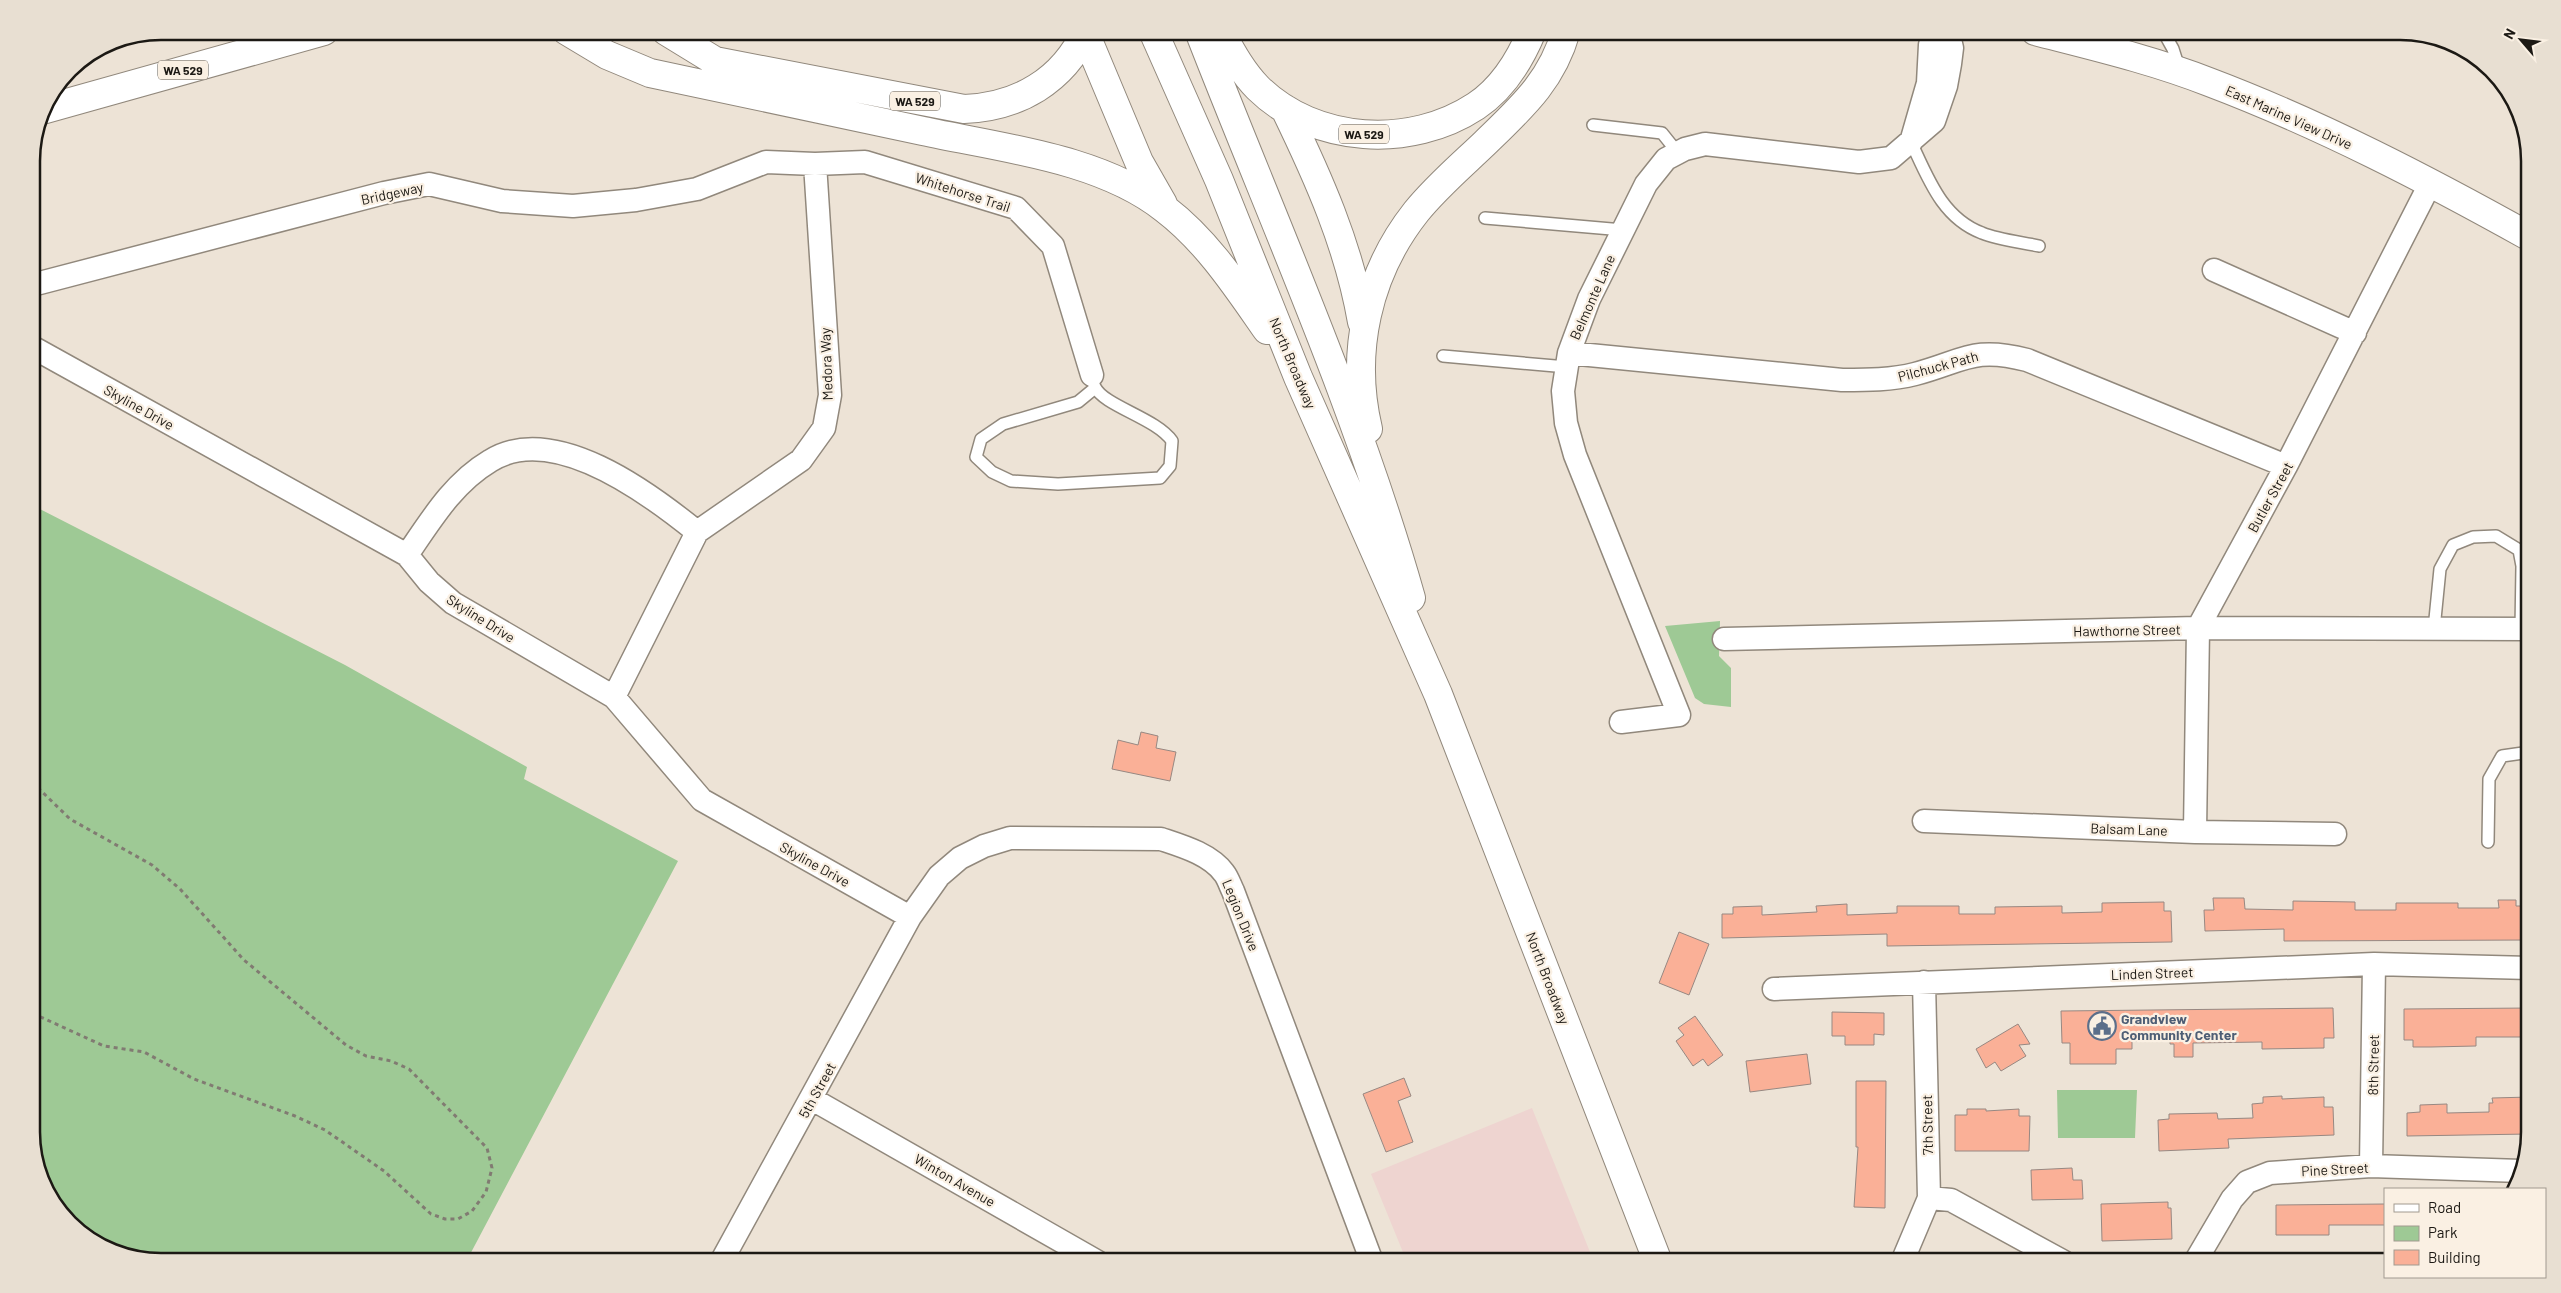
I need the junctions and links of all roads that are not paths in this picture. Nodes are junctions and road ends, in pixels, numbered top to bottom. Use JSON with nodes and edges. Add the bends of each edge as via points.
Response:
{"nodes":[{"id":1,"x":292,"y":40,"type":"edge"},
{"id":2,"x":582,"y":40,"type":"edge"},
{"id":3,"x":610,"y":40,"type":"edge"},
{"id":4,"x":681,"y":40,"type":"edge"},
{"id":5,"x":694,"y":40,"type":"edge"},
{"id":6,"x":1081,"y":40,"type":"edge"},
{"id":7,"x":1089,"y":40,"type":"edge"},
{"id":8,"x":1157,"y":40,"type":"edge"},
{"id":9,"x":1203,"y":40,"type":"edge"},
{"id":10,"x":1225,"y":40,"type":"edge"},
{"id":11,"x":1564,"y":40,"type":"edge"},
{"id":12,"x":1932,"y":40,"type":"edge"},
{"id":13,"x":1950,"y":40,"type":"edge"},
{"id":14,"x":2070,"y":40,"type":"edge"},
{"id":15,"x":2168,"y":40,"type":"edge"},
{"id":16,"x":1524,"y":44,"type":"edge"},
{"id":17,"x":715,"y":61,"type":"junction"},
{"id":18,"x":650,"y":72,"type":"junction"},
{"id":19,"x":2180,"y":72,"type":"junction"},
{"id":20,"x":54,"y":107,"type":"edge"},
{"id":21,"x":1285,"y":109,"type":"junction"},
{"id":22,"x":1593,"y":125,"type":"dead end"},
{"id":23,"x":1911,"y":142,"type":"junction"},
{"id":24,"x":1678,"y":152,"type":"junction"},
{"id":25,"x":815,"y":164,"type":"junction"},
{"id":26,"x":2431,"y":182,"type":"junction"},
{"id":27,"x":1166,"y":209,"type":"junction"},
{"id":28,"x":1485,"y":218,"type":"dead end"},
{"id":29,"x":1623,"y":230,"type":"junction"},
{"id":30,"x":2521,"y":232,"type":"edge"},
{"id":31,"x":2039,"y":246,"type":"dead end"},
{"id":32,"x":2214,"y":270,"type":"dead end"},
{"id":33,"x":40,"y":284,"type":"edge"},
{"id":34,"x":1363,"y":330,"type":"junction"},
{"id":35,"x":2355,"y":333,"type":"junction"},
{"id":36,"x":40,"y":351,"type":"edge"},
{"id":37,"x":1444,"y":356,"type":"dead end"},
{"id":38,"x":1568,"y":360,"type":"junction"},
{"id":39,"x":1298,"y":377,"type":"junction"},
{"id":40,"x":1094,"y":382,"type":"junction"},
{"id":41,"x":2286,"y":466,"type":"junction"},
{"id":42,"x":1389,"y":521,"type":"junction"},
{"id":43,"x":697,"y":532,"type":"junction"},
{"id":44,"x":407,"y":555,"type":"junction"},
{"id":45,"x":2521,"y":561,"type":"edge"},
{"id":46,"x":2198,"y":628,"type":"junction"},
{"id":47,"x":2434,"y":629,"type":"junction"},
{"id":48,"x":2521,"y":629,"type":"edge"},
{"id":49,"x":1724,"y":640,"type":"dead end"},
{"id":50,"x":1438,"y":694,"type":"junction"},
{"id":51,"x":614,"y":697,"type":"junction"},
{"id":52,"x":1621,"y":722,"type":"dead end"},
{"id":53,"x":2521,"y":753,"type":"edge"},
{"id":54,"x":1924,"y":821,"type":"dead end"},
{"id":55,"x":2195,"y":832,"type":"junction"},
{"id":56,"x":2335,"y":834,"type":"dead end"},
{"id":57,"x":2488,"y":842,"type":"dead end"},
{"id":58,"x":910,"y":917,"type":"junction"},
{"id":59,"x":2374,"y":964,"type":"junction"},
{"id":60,"x":2521,"y":968,"type":"edge"},
{"id":61,"x":1924,"y":982,"type":"junction"},
{"id":62,"x":1774,"y":989,"type":"dead end"},
{"id":63,"x":812,"y":1099,"type":"junction"},
{"id":64,"x":2371,"y":1166,"type":"junction"},
{"id":65,"x":2515,"y":1171,"type":"edge"},
{"id":66,"x":1929,"y":1198,"type":"junction"},
{"id":67,"x":726,"y":1253,"type":"edge"},
{"id":68,"x":1067,"y":1253,"type":"edge"},
{"id":69,"x":1369,"y":1253,"type":"edge"},
{"id":70,"x":1654,"y":1253,"type":"edge"},
{"id":71,"x":1906,"y":1253,"type":"edge"},
{"id":72,"x":2047,"y":1253,"type":"edge"},
{"id":73,"x":2200,"y":1253,"type":"edge"}],
"edges":[{"from":1,"to":20,"type":"main road","number":"WA 529"},
{"from":2,"to":18,"type":"main road","via":[[608,55]]},
{"from":3,"to":18,"type":"main road","via":[[618,53]]},
{"from":4,"to":17,"type":"main road","number":"WA 529"},
{"from":5,"to":17,"type":"main road"},
{"from":6,"to":17,"type":"main road","number":"WA 529","via":[[1071,58],[1044,84],[1018,99],[983,109],[948,108]]},
{"from":7,"to":27,"type":"main road","via":[[1139,162]]},
{"from":8,"to":39,"type":"main road","name":"North Broadway","via":[[1219,180]]},
{"from":9,"to":42,"type":"main road","name":"North Broadway"},
{"from":10,"to":21,"type":"main road","number":"WA 529","via":[[1258,88]]},
{"from":11,"to":34,"type":"main road","via":[[1560,54],[1530,99],[1416,212],[1378,276]]},
{"from":12,"to":23,"type":"street","via":[[1928,83]]},
{"from":13,"to":23,"type":"street","name":"Belmonte Lane","via":[[1952,48],[1946,86],[1934,121]]},
{"from":14,"to":19,"type":"main road","name":"East Marine View Drive"},
{"from":15,"to":19,"type":"lane"},
{"from":16,"to":21,"type":"main road","number":"WA 529","via":[[1508,76],[1477,106],[1436,126],[1407,133],[1373,135],[1316,124]]},
{"from":18,"to":27,"type":"main road","via":[[1069,163],[1127,185]]},
{"from":19,"to":26,"type":"main road","name":"East Marine View Drive","via":[[2286,114]]},
{"from":21,"to":34,"type":"main road","via":[[1340,232]]},
{"from":22,"to":24,"type":"lane","via":[[1662,133]]},
{"from":23,"to":24,"type":"street","name":"Belmonte Lane","via":[[1891,158],[1859,162],[1705,144]]},
{"from":23,"to":31,"type":"lane","via":[[1939,199],[1962,222],[1983,234]]},
{"from":24,"to":29,"type":"street","name":"Belmonte Lane","via":[[1666,159],[1646,184]]},
{"from":25,"to":33,"type":"street","name":"Bridgeway","via":[[766,162],[696,189],[636,200],[573,206],[502,201],[429,184]]},
{"from":25,"to":40,"type":"street","name":"Whitehorse Trail","via":[[865,162],[1016,208],[1053,246]]},
{"from":25,"to":43,"type":"street","name":"Medora Way","via":[[830,395],[824,428],[801,460]]},
{"from":26,"to":30,"type":"main road","name":"East Marine View Drive"},
{"from":26,"to":35,"type":"street","name":"Butler Street"},
{"from":27,"to":39,"type":"main road","via":[[1228,275]]},
{"from":28,"to":29,"type":"lane"},
{"from":29,"to":38,"type":"street","name":"Belmonte Lane","via":[[1588,299]]},
{"from":32,"to":35,"type":"street"},
{"from":34,"to":42,"type":"main road","via":[[1360,375],[1364,410]]},
{"from":35,"to":41,"type":"street","name":"Butler Street"},
{"from":36,"to":44,"type":"street","name":"Skyline Drive"},
{"from":37,"to":38,"type":"lane"},
{"from":38,"to":41,"type":"street","name":"Pilchuck Path","via":[[1609,358],[1842,380],[1876,380],[1915,374],[1978,354],[2003,353]]},
{"from":38,"to":52,"type":"street","name":"Belmonte Lane","via":[[1563,391],[1566,423],[1575,455],[1679,715]]},
{"from":39,"to":50,"type":"main road","name":"North Broadway"},
{"from":40,"to":40,"type":"lane","via":[[1109,400],[1165,430],[1172,441],[1170,466],[1160,478],[1058,484],[1012,481],[992,472],[976,457],[981,439],[1003,424],[1078,402]]},
{"from":41,"to":46,"type":"street","name":"Butler Street"},
{"from":42,"to":50,"type":"main road","name":"North Broadway"},
{"from":43,"to":44,"type":"street","via":[[654,498],[575,455],[537,449],[509,452],[490,460],[467,478],[444,501]]},
{"from":43,"to":51,"type":"street","name":"Medora Way"},
{"from":44,"to":51,"type":"street","name":"Skyline Drive","via":[[429,582],[453,603]]},
{"from":45,"to":47,"type":"lane","via":[[2519,550],[2496,536],[2473,537],[2453,545],[2440,569]]},
{"from":46,"to":47,"type":"street","name":"Hawthorne Street"},
{"from":46,"to":49,"type":"street","name":"Hawthorne Street"},
{"from":46,"to":55,"type":"street","name":"Butler Street"},
{"from":47,"to":48,"type":"street","name":"Hawthorne Street"},
{"from":50,"to":70,"type":"main road","name":"North Broadway"},
{"from":51,"to":58,"type":"street","name":"Skyline Drive","via":[[702,800]]},
{"from":53,"to":57,"type":"lane","via":[[2502,756],[2489,780]]},
{"from":54,"to":55,"type":"street","name":"Balsam Lane"},
{"from":55,"to":56,"type":"street","name":"Balsam Lane"},
{"from":58,"to":63,"type":"street","name":"5th Street"},
{"from":58,"to":69,"type":"street","name":"Legion Drive","via":[[939,876],[960,858],[1010,838],[1160,839],[1183,846],[1207,859],[1224,872],[1233,891]]},
{"from":59,"to":60,"type":"street","name":"Linden Street"},
{"from":59,"to":61,"type":"street","name":"Linden Street"},
{"from":59,"to":64,"type":"street","name":"8th Street"},
{"from":61,"to":62,"type":"street","name":"Linden Street"},
{"from":61,"to":66,"type":"street","name":"7th Street"},
{"from":63,"to":67,"type":"street","name":"5th Street"},
{"from":63,"to":68,"type":"street","name":"Winton Avenue"},
{"from":64,"to":65,"type":"street","name":"Pine Street"},
{"from":64,"to":73,"type":"street","name":"Pine Street","via":[[2270,1173],[2247,1182],[2232,1199]]},
{"from":66,"to":71,"type":"street","name":"7th Street"},
{"from":66,"to":72,"type":"street","via":[[1950,1200]]}]}
